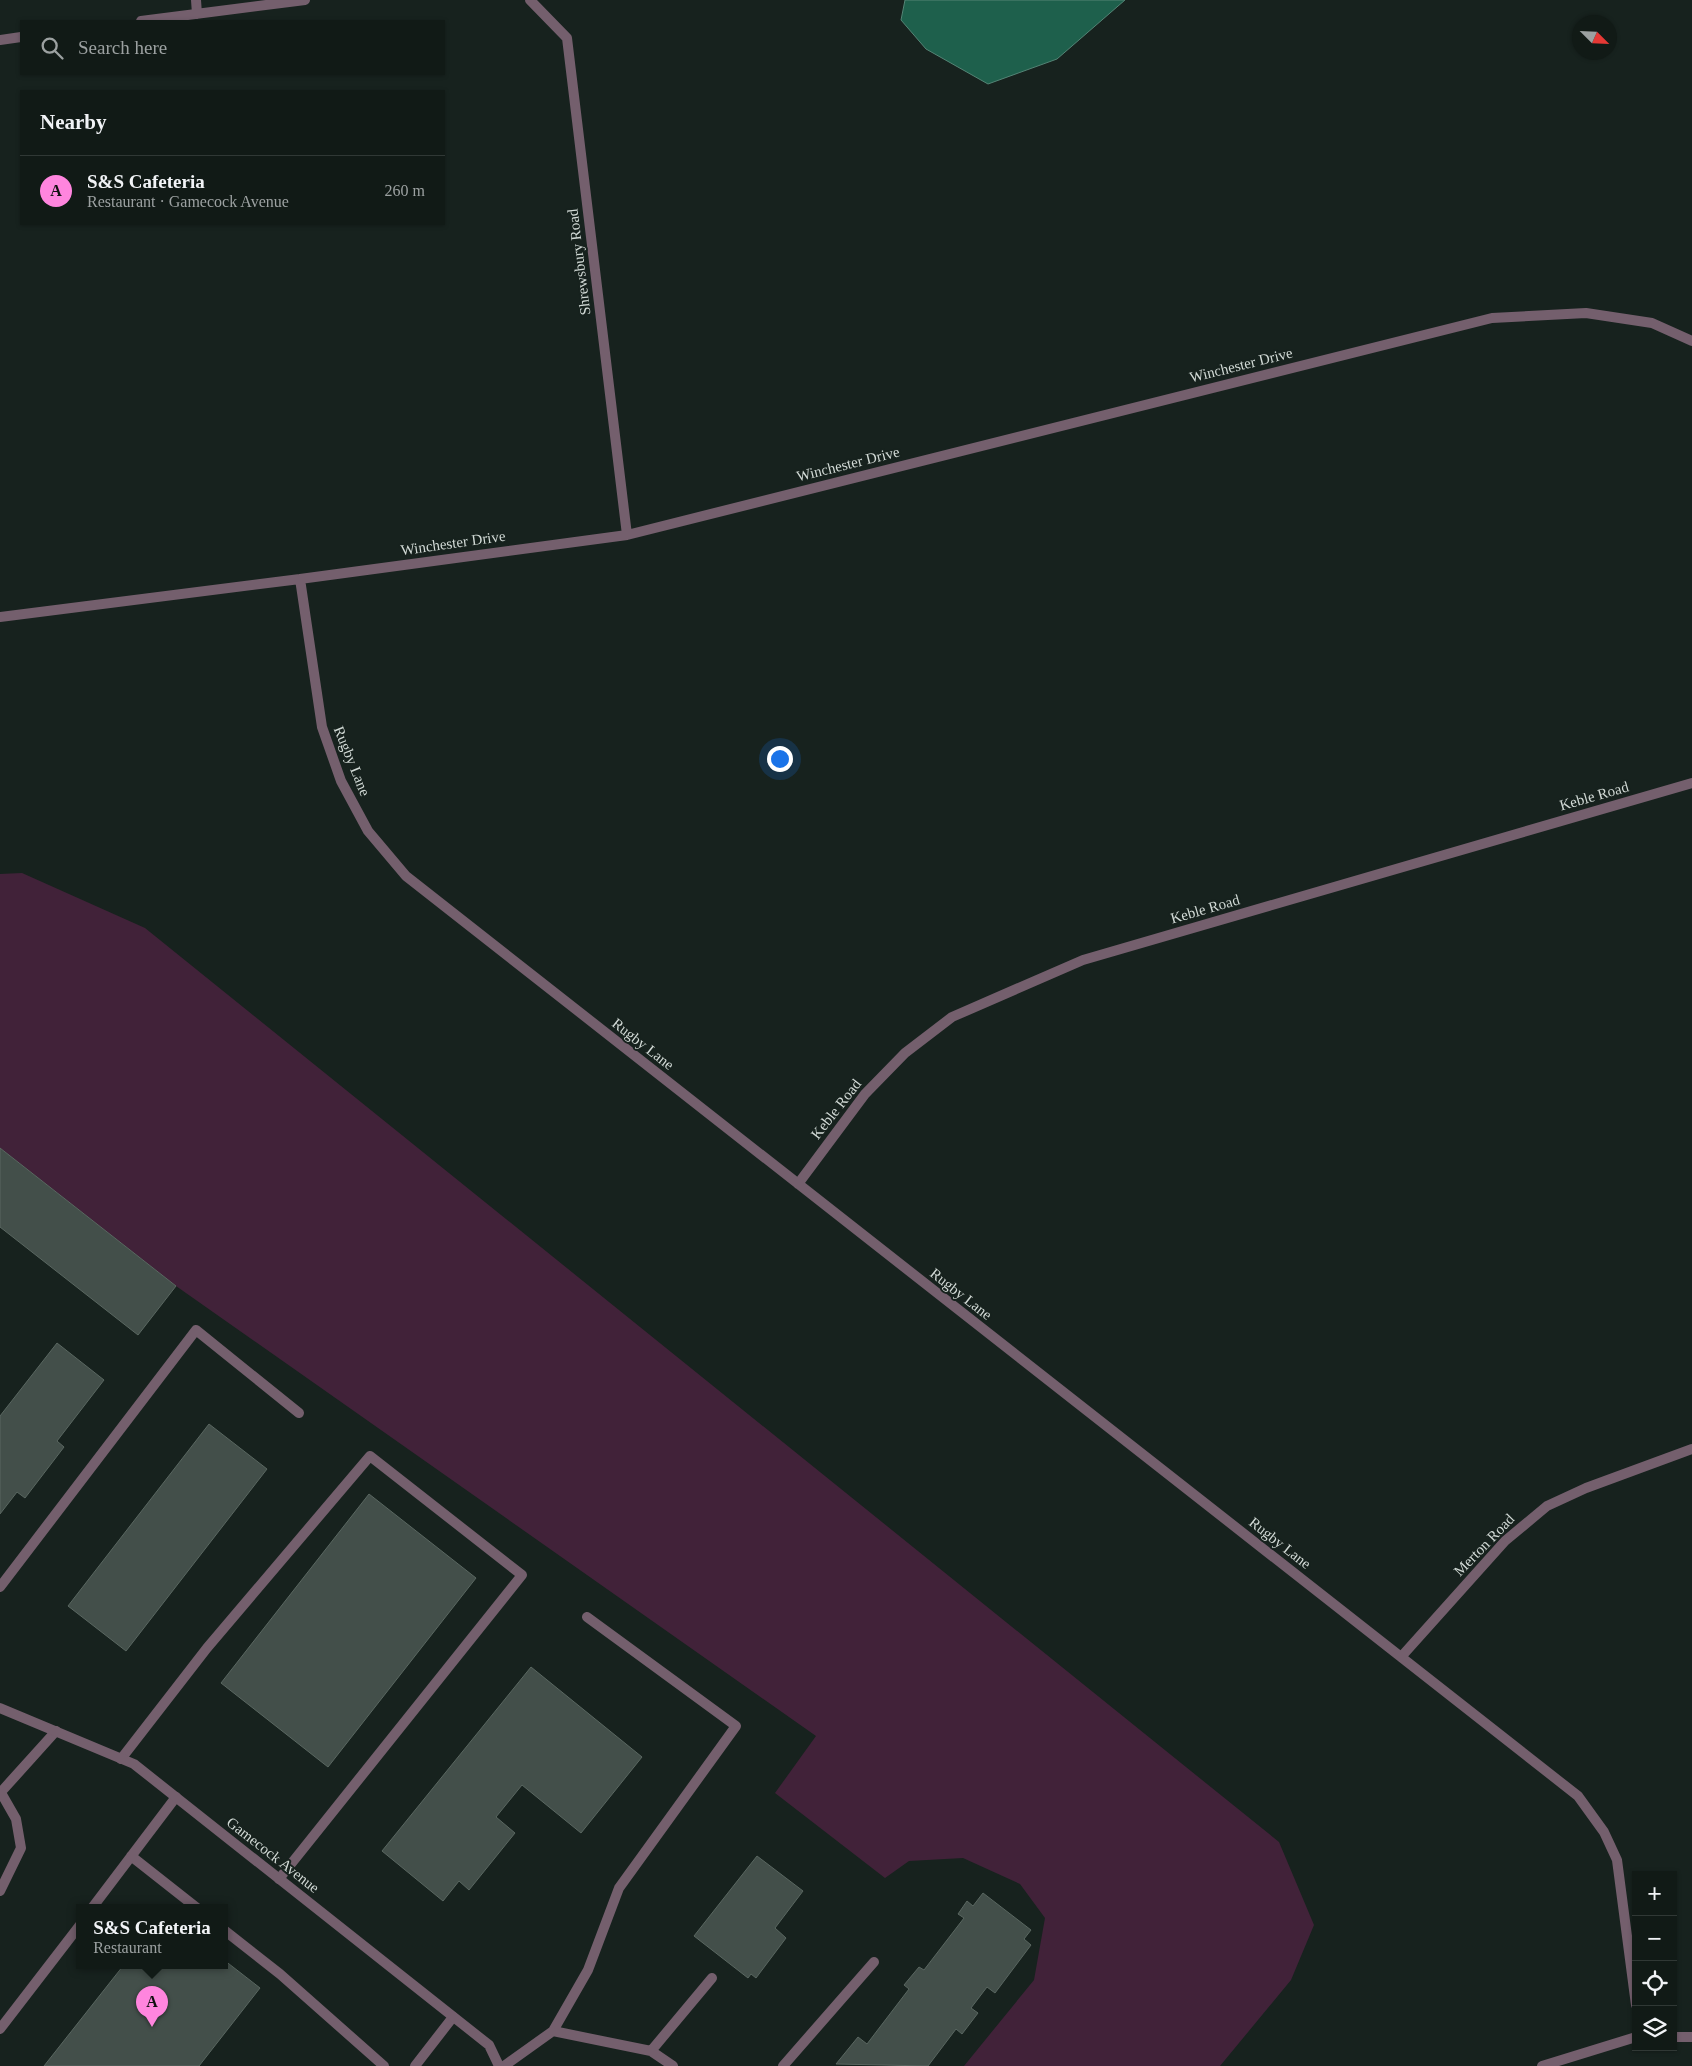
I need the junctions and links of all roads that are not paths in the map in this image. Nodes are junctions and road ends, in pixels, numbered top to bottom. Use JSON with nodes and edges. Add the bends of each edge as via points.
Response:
{"nodes":[{"id":1,"x":196,"y":0,"type":"edge"},
{"id":2,"x":305,"y":0,"type":"edge"},
{"id":3,"x":530,"y":0,"type":"edge"},
{"id":4,"x":197,"y":14,"type":"junction"},
{"id":5,"x":149,"y":20,"type":"edge"},
{"id":6,"x":20,"y":37,"type":"edge"},
{"id":7,"x":0,"y":40,"type":"edge"},
{"id":8,"x":1692,"y":340,"type":"edge"},
{"id":9,"x":627,"y":534,"type":"junction"},
{"id":10,"x":300,"y":579,"type":"junction"},
{"id":11,"x":0,"y":617,"type":"edge"},
{"id":12,"x":1692,"y":783,"type":"edge"},
{"id":13,"x":798,"y":1184,"type":"junction"},
{"id":14,"x":299,"y":1413,"type":"dead end"},
{"id":15,"x":1692,"y":1449,"type":"edge"},
{"id":16,"x":0,"y":1587,"type":"edge"},
{"id":17,"x":586,"y":1617,"type":"dead end"},
{"id":18,"x":1401,"y":1658,"type":"junction"},
{"id":19,"x":0,"y":1708,"type":"edge"},
{"id":20,"x":56,"y":1731,"type":"junction"},
{"id":21,"x":121,"y":1759,"type":"junction"},
{"id":22,"x":0,"y":1791,"type":"edge"},
{"id":23,"x":176,"y":1797,"type":"junction"},
{"id":24,"x":131,"y":1856,"type":"junction"},
{"id":25,"x":280,"y":1879,"type":"junction"},
{"id":26,"x":0,"y":1891,"type":"edge"},
{"id":27,"x":95,"y":1904,"type":"edge"},
{"id":28,"x":192,"y":1904,"type":"edge"},
{"id":29,"x":76,"y":1930,"type":"edge"},
{"id":30,"x":228,"y":1933,"type":"edge"},
{"id":31,"x":874,"y":1962,"type":"dead end"},
{"id":32,"x":1632,"y":1975,"type":"edge"},
{"id":33,"x":712,"y":1978,"type":"dead end"},
{"id":34,"x":453,"y":2017,"type":"junction"},
{"id":35,"x":0,"y":2030,"type":"edge"},
{"id":36,"x":553,"y":2031,"type":"junction"},
{"id":37,"x":1677,"y":2037,"type":"edge"},
{"id":38,"x":1692,"y":2037,"type":"edge"},
{"id":39,"x":1632,"y":2038,"type":"edge"},
{"id":40,"x":650,"y":2051,"type":"junction"},
{"id":41,"x":384,"y":2066,"type":"edge"},
{"id":42,"x":415,"y":2066,"type":"edge"},
{"id":43,"x":500,"y":2066,"type":"edge"},
{"id":44,"x":504,"y":2066,"type":"edge"},
{"id":45,"x":672,"y":2066,"type":"edge"},
{"id":46,"x":783,"y":2066,"type":"edge"},
{"id":47,"x":1542,"y":2066,"type":"edge"}],
"edges":[{"from":1,"to":4,"type":"street"},
{"from":2,"to":4,"type":"street"},
{"from":3,"to":9,"type":"street","name":"Shrewsbury Road","via":[[567,38]]},
{"from":4,"to":5,"type":"street"},
{"from":6,"to":7,"type":"street"},
{"from":8,"to":9,"type":"street","name":"Winchester Drive","via":[[1652,323],[1586,313],[1492,318]]},
{"from":9,"to":10,"type":"street","name":"Winchester Drive"},
{"from":10,"to":11,"type":"street","name":"Winchester Drive"},
{"from":10,"to":13,"type":"street","name":"Rugby Lane","via":[[322,727],[341,781],[368,831],[399,869]]},
{"from":12,"to":13,"type":"street","name":"Keble Road","via":[[1083,960],[952,1017],[905,1053],[865,1094]]},
{"from":13,"to":18,"type":"street","name":"Rugby Lane"},
{"from":14,"to":16,"type":"street","via":[[196,1330]]},
{"from":15,"to":18,"type":"street","name":"Merton Road","via":[[1547,1506],[1505,1541]]},
{"from":17,"to":36,"type":"street","via":[[736,1726],[619,1888],[588,1970]]},
{"from":18,"to":32,"type":"street","name":"Rugby Lane","via":[[1578,1796],[1604,1832],[1617,1860]]},
{"from":19,"to":20,"type":"street","name":"Gamecock Avenue"},
{"from":20,"to":21,"type":"street","name":"Gamecock Avenue"},
{"from":20,"to":22,"type":"street"},
{"from":21,"to":23,"type":"street","name":"Gamecock Avenue","via":[[134,1764]]},
{"from":21,"to":25,"type":"street","via":[[207,1648],[370,1456],[522,1575]]},
{"from":22,"to":26,"type":"street","via":[[16,1819],[20,1848]]},
{"from":23,"to":24,"type":"street"},
{"from":23,"to":25,"type":"street","name":"Gamecock Avenue"},
{"from":24,"to":27,"type":"street"},
{"from":24,"to":28,"type":"street"},
{"from":25,"to":34,"type":"street","name":"Gamecock Avenue"},
{"from":29,"to":35,"type":"street"},
{"from":30,"to":41,"type":"street","via":[[280,1974]]},
{"from":31,"to":46,"type":"street"},
{"from":33,"to":40,"type":"street"},
{"from":34,"to":42,"type":"street"},
{"from":34,"to":43,"type":"street","name":"Gamecock Avenue","via":[[490,2045]]},
{"from":36,"to":40,"type":"street"},
{"from":36,"to":44,"type":"street"},
{"from":37,"to":38,"type":"street"},
{"from":39,"to":47,"type":"street"},
{"from":40,"to":45,"type":"street"}]}
